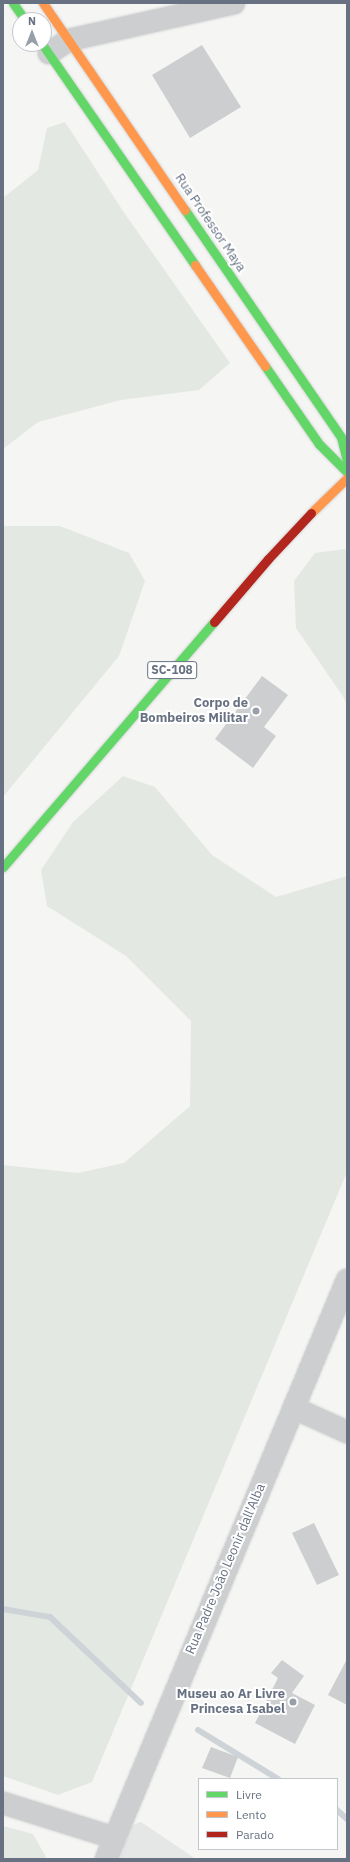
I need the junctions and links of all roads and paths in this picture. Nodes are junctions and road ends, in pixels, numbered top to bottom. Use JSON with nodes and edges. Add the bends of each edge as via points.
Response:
{"nodes":[{"id":1,"x":13,"y":3,"type":"edge"},
{"id":2,"x":43,"y":3,"type":"edge"},
{"id":3,"x":234,"y":3,"type":"edge"},
{"id":4,"x":19,"y":12,"type":"edge"},
{"id":5,"x":69,"y":40,"type":"junction"},
{"id":6,"x":52,"y":47,"type":"edge"},
{"id":7,"x":48,"y":52,"type":"edge"},
{"id":8,"x":347,"y":461,"type":"edge"},
{"id":9,"x":347,"y":472,"type":"edge"},
{"id":10,"x":347,"y":478,"type":"edge"},
{"id":11,"x":3,"y":867,"type":"edge"},
{"id":12,"x":347,"y":1280,"type":"edge"},
{"id":13,"x":294,"y":1408,"type":"junction"},
{"id":14,"x":347,"y":1432,"type":"edge"},
{"id":15,"x":3,"y":1803,"type":"edge"},
{"id":16,"x":115,"y":1838,"type":"junction"},
{"id":17,"x":106,"y":1859,"type":"edge"}],
"edges":[{"from":1,"to":4,"type":"main road"},
{"from":2,"to":5,"type":"main road","name":"Rua Professor Maya"},
{"from":3,"to":5,"type":"street"},
{"from":5,"to":6,"type":"street"},
{"from":5,"to":8,"type":"main road","name":"Rua Professor Maya","via":[[341,437]]},
{"from":7,"to":9,"type":"main road","via":[[319,444]]},
{"from":10,"to":11,"type":"main road","number":"SC-108","via":[[268,559]]},
{"from":12,"to":13,"type":"street","name":"Rua Padre João Leonir dall'Alba"},
{"from":13,"to":14,"type":"street"},
{"from":13,"to":16,"type":"street","name":"Rua Padre João Leonir dall'Alba"},
{"from":15,"to":16,"type":"street"},
{"from":16,"to":17,"type":"street","name":"Rua Padre João Leonir dall'Alba"}]}
